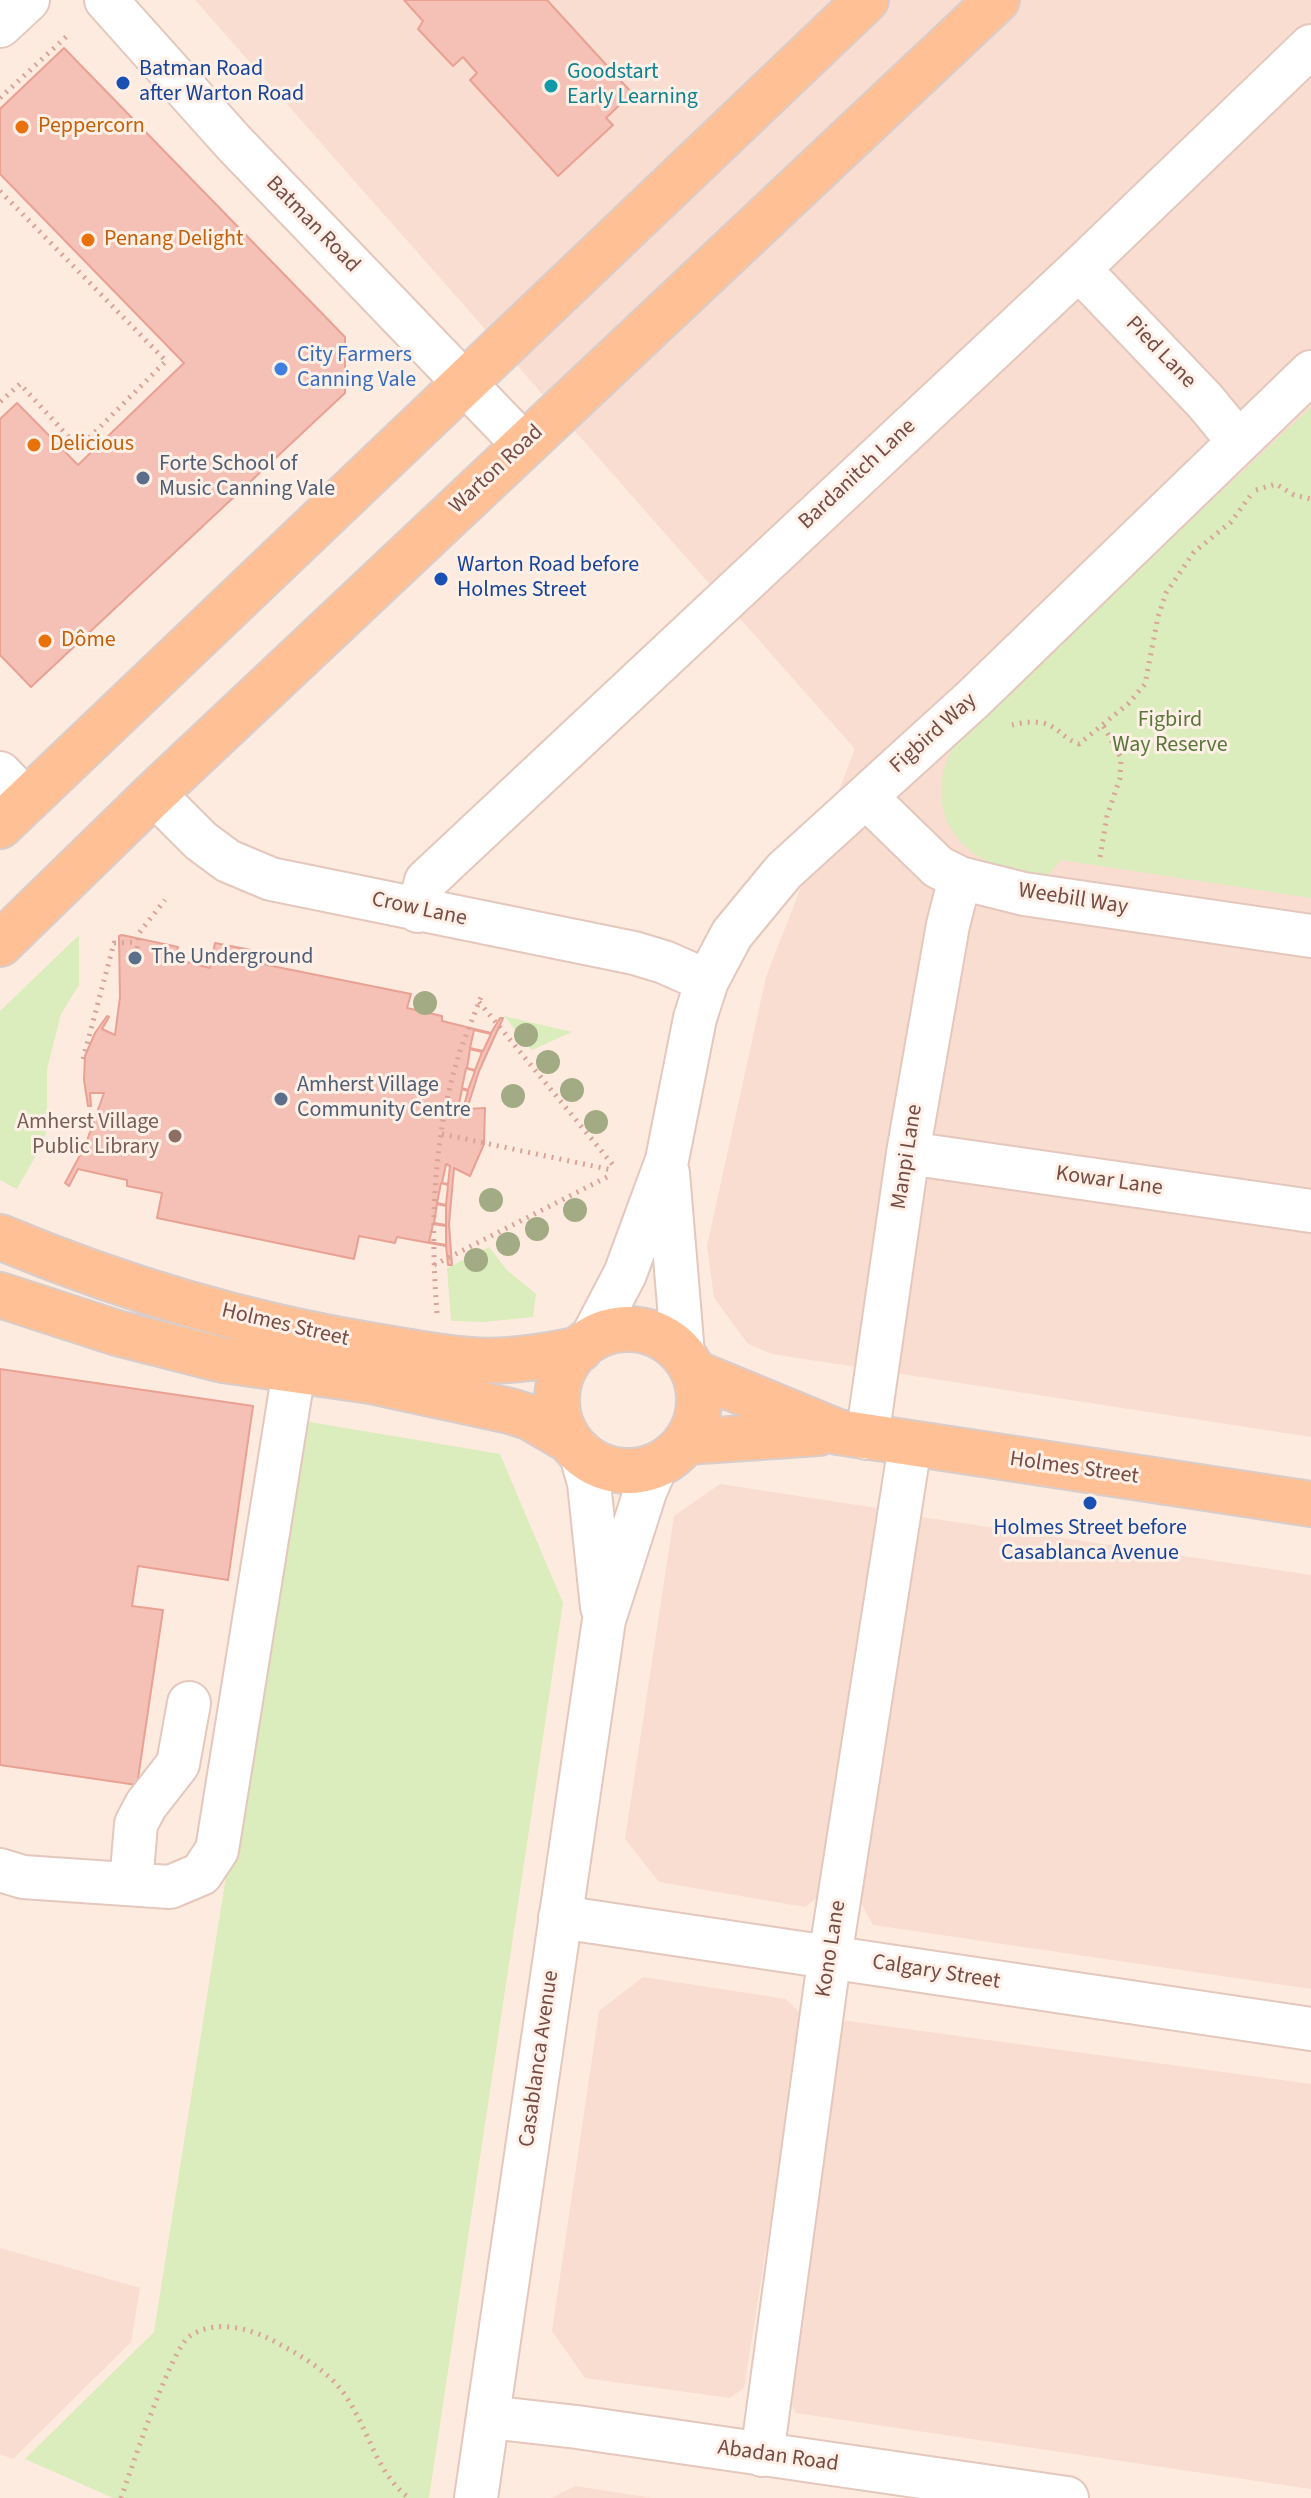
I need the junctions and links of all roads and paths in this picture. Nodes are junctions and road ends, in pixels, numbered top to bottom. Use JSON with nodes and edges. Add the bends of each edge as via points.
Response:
{"nodes":[{"id":1,"x":28,"y":0,"type":"edge"},
{"id":2,"x":106,"y":0,"type":"edge"},
{"id":3,"x":866,"y":0,"type":"edge"},
{"id":4,"x":997,"y":0,"type":"edge"},
{"id":5,"x":0,"y":26,"type":"edge"},
{"id":6,"x":67,"y":36,"type":"dead end"},
{"id":7,"x":1311,"y":46,"type":"edge"},
{"id":8,"x":0,"y":98,"type":"edge"},
{"id":9,"x":0,"y":191,"type":"edge"},
{"id":10,"x":1079,"y":269,"type":"junction"},
{"id":11,"x":1311,"y":372,"type":"edge"},
{"id":12,"x":463,"y":384,"type":"junction"},
{"id":13,"x":0,"y":402,"type":"edge"},
{"id":14,"x":1238,"y":441,"type":"junction"},
{"id":15,"x":524,"y":445,"type":"junction"},
{"id":16,"x":1311,"y":499,"type":"edge"},
{"id":17,"x":1103,"y":725,"type":"junction"},
{"id":18,"x":1008,"y":726,"type":"dead end"},
{"id":19,"x":154,"y":794,"type":"junction"},
{"id":20,"x":866,"y":797,"type":"junction"},
{"id":21,"x":9,"y":800,"type":"edge"},
{"id":22,"x":1100,"y":857,"type":"dead end"},
{"id":23,"x":960,"y":878,"type":"junction"},
{"id":24,"x":165,"y":900,"type":"dead end"},
{"id":25,"x":418,"y":911,"type":"junction"},
{"id":26,"x":1311,"y":936,"type":"edge"},
{"id":27,"x":138,"y":942,"type":"junction"},
{"id":28,"x":0,"y":944,"type":"edge"},
{"id":29,"x":136,"y":956,"type":"dead end"},
{"id":30,"x":707,"y":981,"type":"junction"},
{"id":31,"x":482,"y":994,"type":"dead end"},
{"id":32,"x":479,"y":1002,"type":"junction"},
{"id":33,"x":83,"y":1059,"type":"dead end"},
{"id":34,"x":442,"y":1134,"type":"junction"},
{"id":35,"x":908,"y":1153,"type":"junction"},
{"id":36,"x":667,"y":1160,"type":"junction"},
{"id":37,"x":612,"y":1170,"type":"junction"},
{"id":38,"x":1311,"y":1211,"type":"edge"},
{"id":39,"x":0,"y":1237,"type":"edge"},
{"id":40,"x":434,"y":1265,"type":"junction"},
{"id":41,"x":0,"y":1295,"type":"edge"},
{"id":42,"x":437,"y":1316,"type":"dead end"},
{"id":43,"x":585,"y":1344,"type":"junction"},
{"id":44,"x":689,"y":1363,"type":"junction"},
{"id":45,"x":294,"y":1371,"type":"junction"},
{"id":46,"x":852,"y":1435,"type":"junction"},
{"id":47,"x":910,"y":1445,"type":"junction"},
{"id":48,"x":575,"y":1446,"type":"junction"},
{"id":49,"x":672,"y":1453,"type":"junction"},
{"id":50,"x":1311,"y":1504,"type":"edge"},
{"id":51,"x":604,"y":1620,"type":"junction"},
{"id":52,"x":189,"y":1703,"type":"dead end"},
{"id":53,"x":13,"y":1881,"type":"edge"},
{"id":54,"x":131,"y":1884,"type":"junction"},
{"id":55,"x":560,"y":1917,"type":"junction"},
{"id":56,"x":830,"y":1958,"type":"junction"},
{"id":57,"x":1311,"y":2029,"type":"edge"},
{"id":58,"x":489,"y":2417,"type":"junction"},
{"id":59,"x":762,"y":2455,"type":"junction"},
{"id":60,"x":121,"y":2498,"type":"edge"},
{"id":61,"x":409,"y":2498,"type":"edge"},
{"id":62,"x":476,"y":2498,"type":"edge"},
{"id":63,"x":1067,"y":2498,"type":"edge"}],
"edges":[{"from":1,"to":5,"type":"street"},
{"from":2,"to":12,"type":"street","name":"Batman Road"},
{"from":3,"to":12,"type":"main road"},
{"from":4,"to":15,"type":"main road","name":"Warton Road"},
{"from":6,"to":8,"type":"path"},
{"from":7,"to":10,"type":"street","name":"Bardanitch Lane"},
{"from":9,"to":13,"type":"path","via":[[166,361],[79,448],[20,384]]},
{"from":10,"to":14,"type":"street","name":"Pied Lane"},
{"from":10,"to":25,"type":"street","name":"Bardanitch Lane","via":[[426,881]]},
{"from":11,"to":14,"type":"street","name":"Figbird Way"},
{"from":12,"to":15,"type":"street","name":"Batman Road"},
{"from":12,"to":21,"type":"main road"},
{"from":14,"to":20,"type":"street","name":"Figbird Way"},
{"from":15,"to":19,"type":"main road","name":"Warton Road"},
{"from":16,"to":17,"type":"path","via":[[1276,484],[1264,486],[1194,552],[1166,593],[1145,684]]},
{"from":17,"to":18,"type":"path","via":[[1079,744],[1050,725]]},
{"from":17,"to":22,"type":"path","via":[[1121,758]]},
{"from":19,"to":25,"type":"street","name":"Crow Lane","via":[[228,861],[271,879]]},
{"from":19,"to":28,"type":"main road","name":"Warton Road"},
{"from":20,"to":23,"type":"street","name":"Weebill Way","via":[[938,867]]},
{"from":20,"to":30,"type":"street","name":"Figbird Way","via":[[756,903]]},
{"from":23,"to":26,"type":"street","name":"Weebill Way","via":[[1024,894]]},
{"from":23,"to":35,"type":"street","name":"Manpi Lane"},
{"from":24,"to":27,"type":"path","via":[[139,933]]},
{"from":25,"to":30,"type":"street","name":"Crow Lane","via":[[647,956]]},
{"from":27,"to":29,"type":"path"},
{"from":27,"to":33,"type":"path","via":[[114,943]]},
{"from":30,"to":36,"type":"street","name":"Figbird Way"},
{"from":31,"to":32,"type":"path"},
{"from":32,"to":34,"type":"path","via":[[460,1053]]},
{"from":32,"to":37,"type":"path"},
{"from":34,"to":37,"type":"path"},
{"from":34,"to":40,"type":"path"},
{"from":35,"to":38,"type":"street","name":"Kowar Lane"},
{"from":35,"to":46,"type":"street","name":"Manpi Lane"},
{"from":36,"to":43,"type":"street","name":"Figbird Way","via":[[625,1274]]},
{"from":36,"to":44,"type":"street","name":"Figbird Way"},
{"from":37,"to":40,"type":"path"},
{"from":39,"to":43,"type":"main road","name":"Holmes Street","via":[[140,1289],[353,1342],[472,1360],[545,1357]]},
{"from":40,"to":42,"type":"path"},
{"from":41,"to":45,"type":"main road","name":"Holmes Street","via":[[117,1333],[223,1360]]},
{"from":43,"to":44,"type":"main road","name":"Holmes Street","via":[[612,1330],[640,1330],[662,1337]]},
{"from":43,"to":48,"type":"main road","via":[[571,1357],[557,1395],[559,1420]]},
{"from":44,"to":46,"type":"main road","name":"Holmes Street"},
{"from":44,"to":49,"type":"main road","via":[[700,1403],[695,1427]]},
{"from":45,"to":48,"type":"main road","name":"Holmes Street","via":[[371,1381],[510,1411]]},
{"from":45,"to":54,"type":"street","via":[[217,1850],[201,1874],[170,1887]]},
{"from":46,"to":47,"type":"main road","name":"Holmes Street"},
{"from":46,"to":49,"type":"main road","name":"Holmes Street","via":[[765,1435]]},
{"from":47,"to":50,"type":"main road","name":"Holmes Street"},
{"from":47,"to":56,"type":"street","name":"Kono Lane"},
{"from":48,"to":49,"type":"main road","name":"Holmes Street","via":[[589,1460],[620,1471],[642,1470]]},
{"from":48,"to":51,"type":"street","name":"Casablanca Avenue","via":[[589,1483]]},
{"from":49,"to":51,"type":"street","name":"Casablanca Avenue","via":[[645,1492]]},
{"from":51,"to":55,"type":"street","name":"Casablanca Avenue"},
{"from":52,"to":54,"type":"street","via":[[178,1764],[136,1824]]},
{"from":53,"to":54,"type":"street"},
{"from":55,"to":56,"type":"street","name":"Calgary Street"},
{"from":55,"to":58,"type":"street","name":"Casablanca Avenue"},
{"from":56,"to":57,"type":"street","name":"Calgary Street"},
{"from":56,"to":59,"type":"street","name":"Kono Lane"},
{"from":58,"to":59,"type":"street","name":"Abadan Road"},
{"from":58,"to":62,"type":"street","name":"Casablanca Avenue"},
{"from":59,"to":63,"type":"street","name":"Abadan Road"},
{"from":60,"to":61,"type":"path","via":[[165,2380],[188,2337],[221,2326],[263,2335],[327,2374],[345,2394],[394,2487]]}]}
